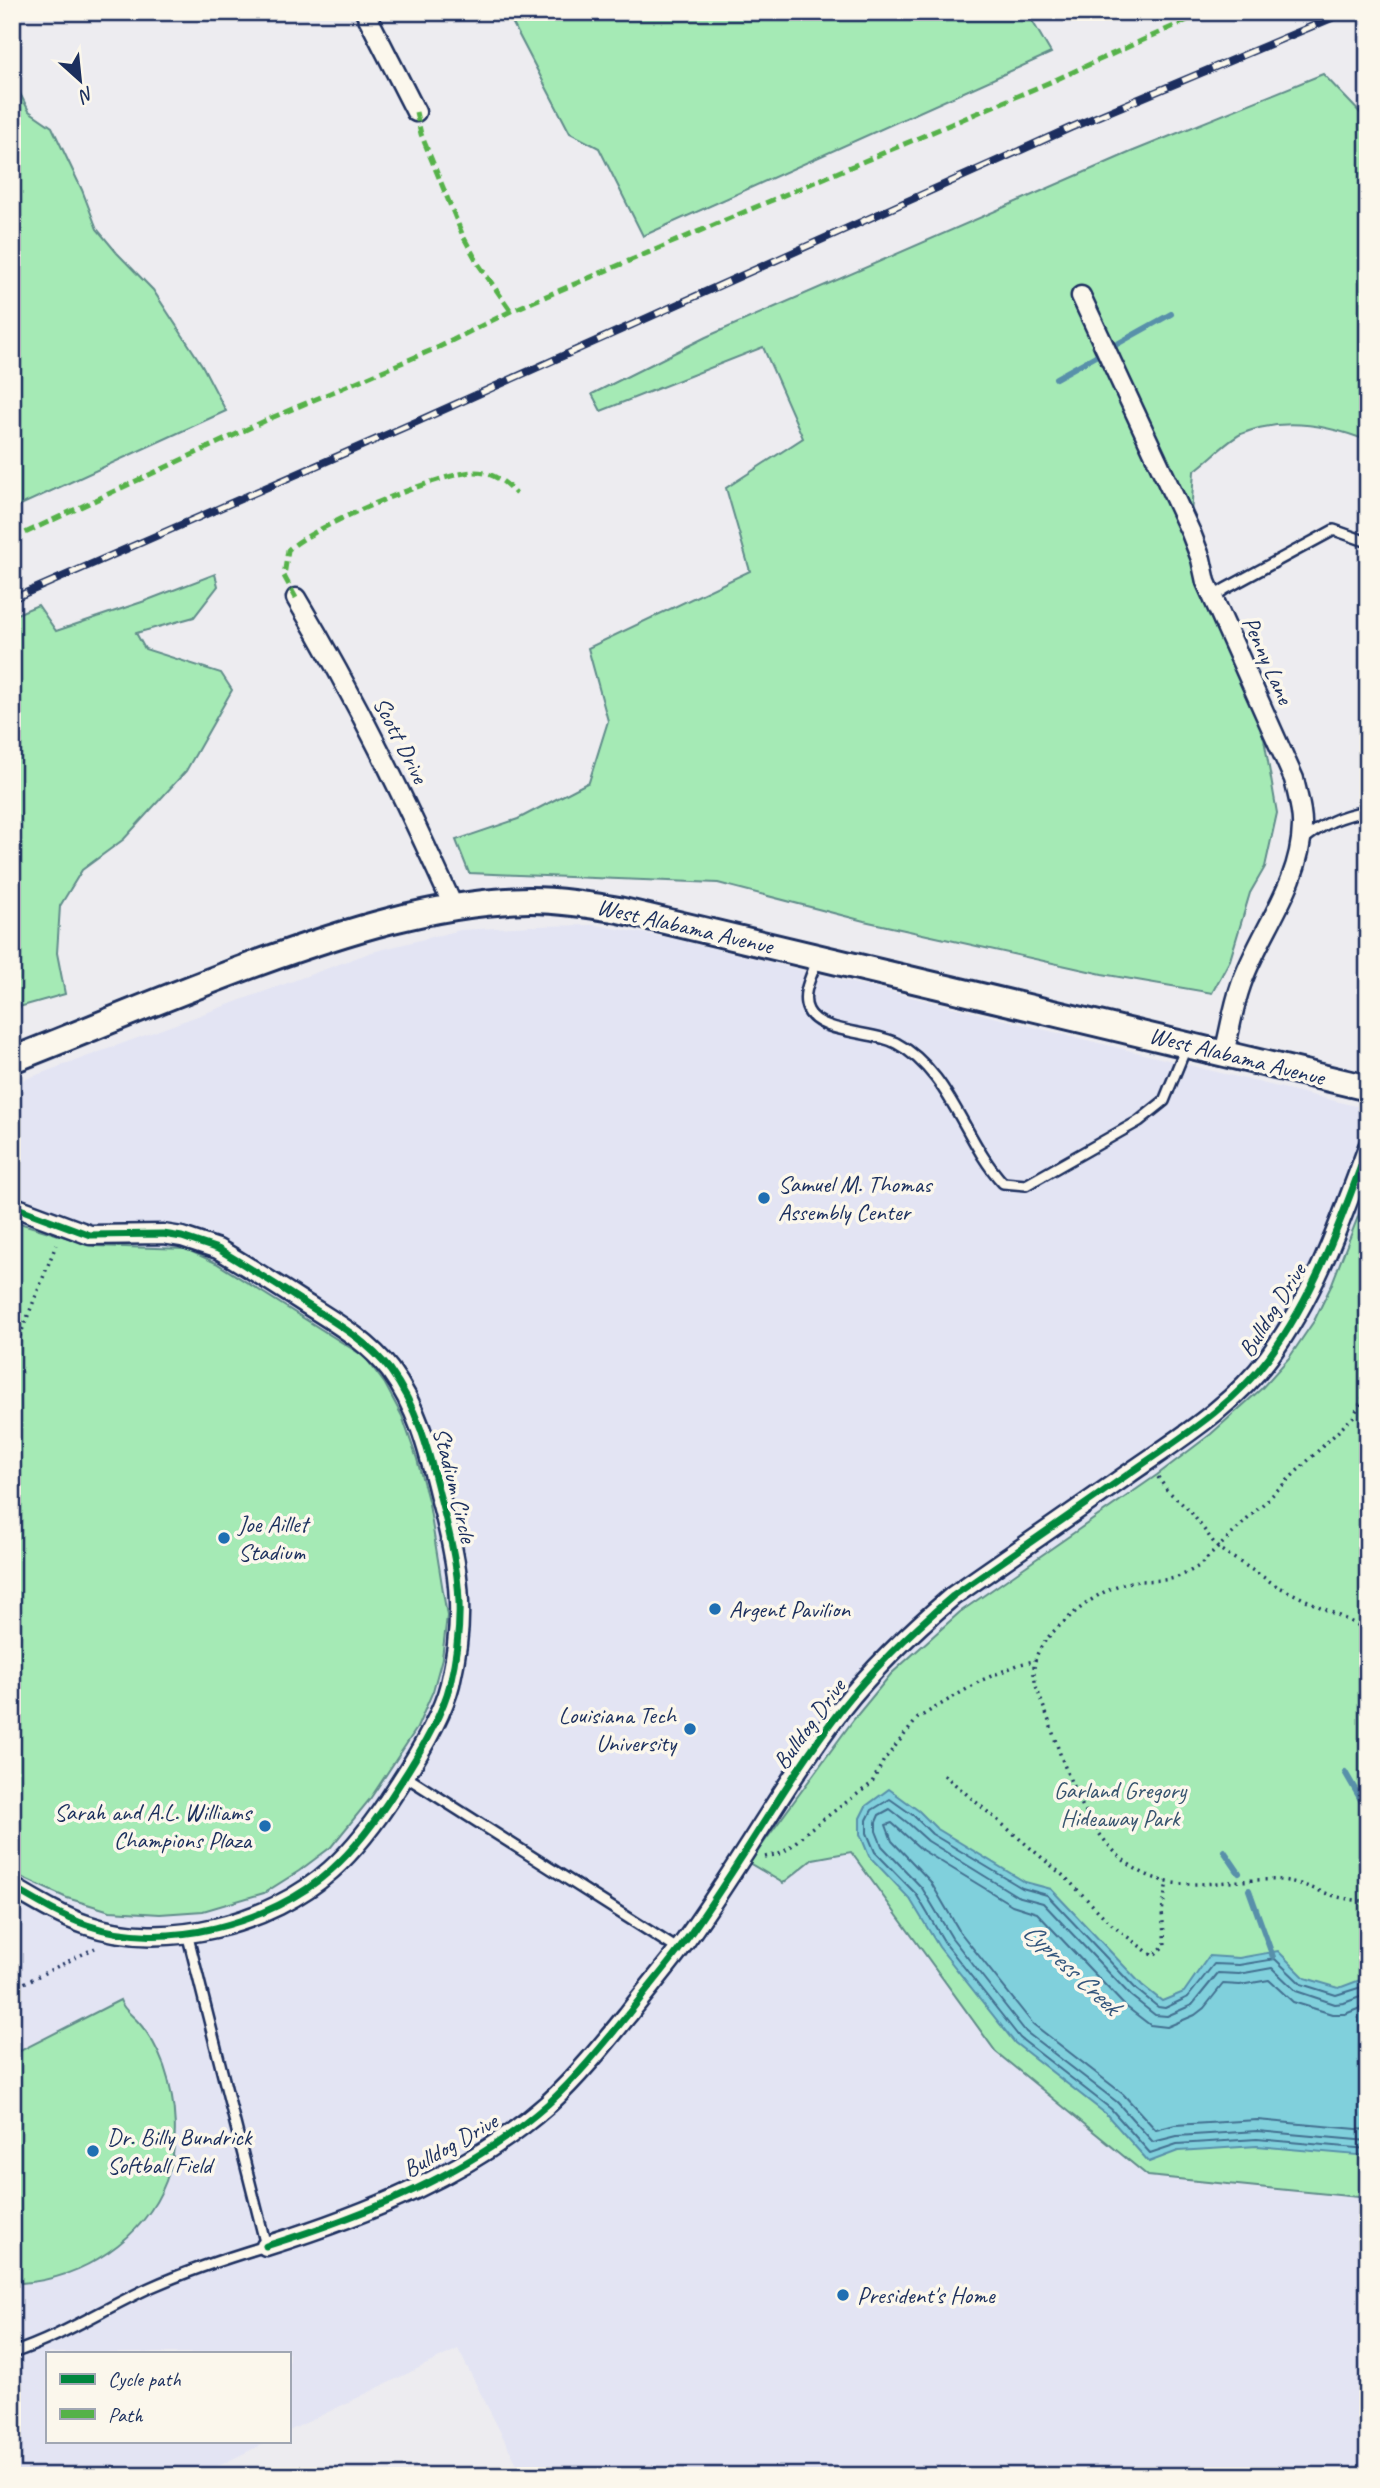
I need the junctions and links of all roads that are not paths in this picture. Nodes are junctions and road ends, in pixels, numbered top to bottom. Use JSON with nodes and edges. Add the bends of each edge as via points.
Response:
{"nodes":[{"id":1,"x":365,"y":12,"type":"edge"},
{"id":2,"x":416,"y":112,"type":"dead end"},
{"id":3,"x":1081,"y":296,"type":"dead end"},
{"id":4,"x":1368,"y":542,"type":"edge"},
{"id":5,"x":296,"y":598,"type":"dead end"},
{"id":6,"x":1216,"y":605,"type":"junction"},
{"id":7,"x":1368,"y":811,"type":"edge"},
{"id":8,"x":1300,"y":843,"type":"junction"},
{"id":9,"x":454,"y":908,"type":"junction"},
{"id":10,"x":818,"y":957,"type":"junction"},
{"id":11,"x":1187,"y":1044,"type":"junction"},
{"id":12,"x":1224,"y":1053,"type":"junction"},
{"id":13,"x":12,"y":1060,"type":"edge"},
{"id":14,"x":1368,"y":1088,"type":"edge"},
{"id":15,"x":1368,"y":1147,"type":"edge"},
{"id":16,"x":12,"y":1206,"type":"edge"},
{"id":17,"x":405,"y":1776,"type":"junction"},
{"id":18,"x":12,"y":1887,"type":"edge"},
{"id":19,"x":187,"y":1933,"type":"junction"},
{"id":20,"x":679,"y":1950,"type":"junction"},
{"id":21,"x":266,"y":2246,"type":"junction"},
{"id":22,"x":12,"y":2353,"type":"edge"}],
"edges":[{"from":1,"to":2,"type":"street"},
{"from":3,"to":6,"type":"street","name":"Penny Lane","via":[[1191,533]]},
{"from":4,"to":6,"type":"lane","via":[[1334,530],[1225,589],[1218,594]]},
{"from":5,"to":9,"type":"street","name":"Scott Drive","via":[[391,771]]},
{"from":6,"to":8,"type":"street","name":"Penny Lane","via":[[1294,779],[1303,825]]},
{"from":7,"to":8,"type":"lane","via":[[1319,827]]},
{"from":8,"to":12,"type":"street","name":"Penny Lane","via":[[1287,888],[1241,985]]},
{"from":9,"to":10,"type":"main road","name":"West Alabama Avenue","via":[[530,900],[569,902]]},
{"from":9,"to":13,"type":"main road","name":"West Alabama Avenue","via":[[364,928],[286,953]]},
{"from":10,"to":11,"type":"main road","name":"West Alabama Avenue"},
{"from":10,"to":11,"type":"lane","via":[[805,996],[808,1011],[822,1023],[895,1042],[922,1062],[1003,1183],[1027,1185],[1139,1121],[1164,1101]]},
{"from":11,"to":12,"type":"main road","name":"West Alabama Avenue"},
{"from":12,"to":14,"type":"main road","name":"West Alabama Avenue"},
{"from":15,"to":20,"type":"street","name":"Bulldog Drive","via":[[1320,1270],[1284,1336],[1249,1382],[1182,1437],[953,1596],[898,1646],[841,1710]]},
{"from":16,"to":17,"type":"street","name":"Stadium Circle","via":[[90,1235],[163,1234],[218,1249],[356,1336],[390,1370],[418,1416],[449,1532],[459,1601],[449,1688]]},
{"from":17,"to":19,"type":"street","name":"Stadium Circle","via":[[373,1826],[328,1872],[263,1912]]},
{"from":17,"to":20,"type":"lane"},
{"from":18,"to":19,"type":"street","name":"Stadium Circle","via":[[87,1925],[120,1933]]},
{"from":19,"to":21,"type":"lane"},
{"from":20,"to":21,"type":"street","name":"Bulldog Drive","via":[[589,2063],[517,2127],[414,2190]]},
{"from":21,"to":22,"type":"lane","via":[[183,2273],[40,2344]]}]}
